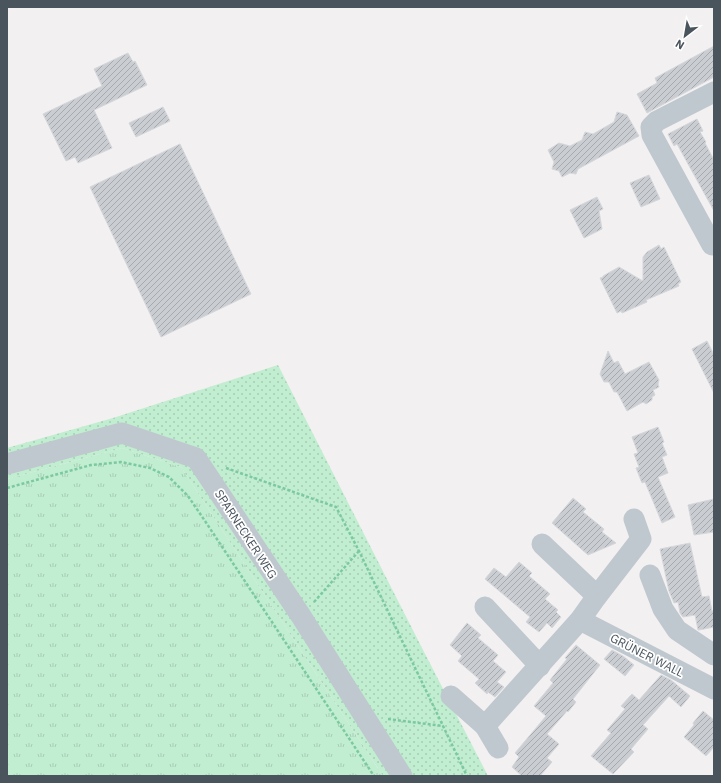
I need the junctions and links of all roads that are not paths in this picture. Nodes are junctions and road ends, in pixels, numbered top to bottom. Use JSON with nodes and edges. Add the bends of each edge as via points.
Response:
{"nodes":[{"id":1,"x":714,"y":92,"type":"edge"},
{"id":2,"x":712,"y":245,"type":"dead end"},
{"id":3,"x":7,"y":464,"type":"edge"},
{"id":4,"x":634,"y":519,"type":"dead end"},
{"id":5,"x":542,"y":544,"type":"dead end"},
{"id":6,"x":650,"y":575,"type":"dead end"},
{"id":7,"x":597,"y":596,"type":"junction"},
{"id":8,"x":485,"y":608,"type":"dead end"},
{"id":9,"x":580,"y":620,"type":"junction"},
{"id":10,"x":714,"y":655,"type":"edge"},
{"id":11,"x":540,"y":666,"type":"junction"},
{"id":12,"x":714,"y":689,"type":"edge"},
{"id":13,"x":452,"y":696,"type":"dead end"},
{"id":14,"x":485,"y":726,"type":"junction"},
{"id":15,"x":498,"y":748,"type":"dead end"},
{"id":16,"x":402,"y":776,"type":"edge"}],
"edges":[{"from":1,"to":2,"type":"lane","via":[[657,121],[651,127],[652,135]]},
{"from":3,"to":16,"type":"lane","name":"SPARNECKER WEG","via":[[122,433],[196,458],[301,616]]},
{"from":4,"to":7,"type":"lane","via":[[641,539]]},
{"from":5,"to":7,"type":"lane"},
{"from":6,"to":10,"type":"lane","via":[[663,609],[678,630]]},
{"from":7,"to":9,"type":"lane"},
{"from":8,"to":11,"type":"lane"},
{"from":9,"to":11,"type":"lane"},
{"from":9,"to":12,"type":"lane","name":"GRÜNER WALL"},
{"from":11,"to":14,"type":"lane"},
{"from":13,"to":14,"type":"lane"},
{"from":14,"to":15,"type":"lane"}]}
